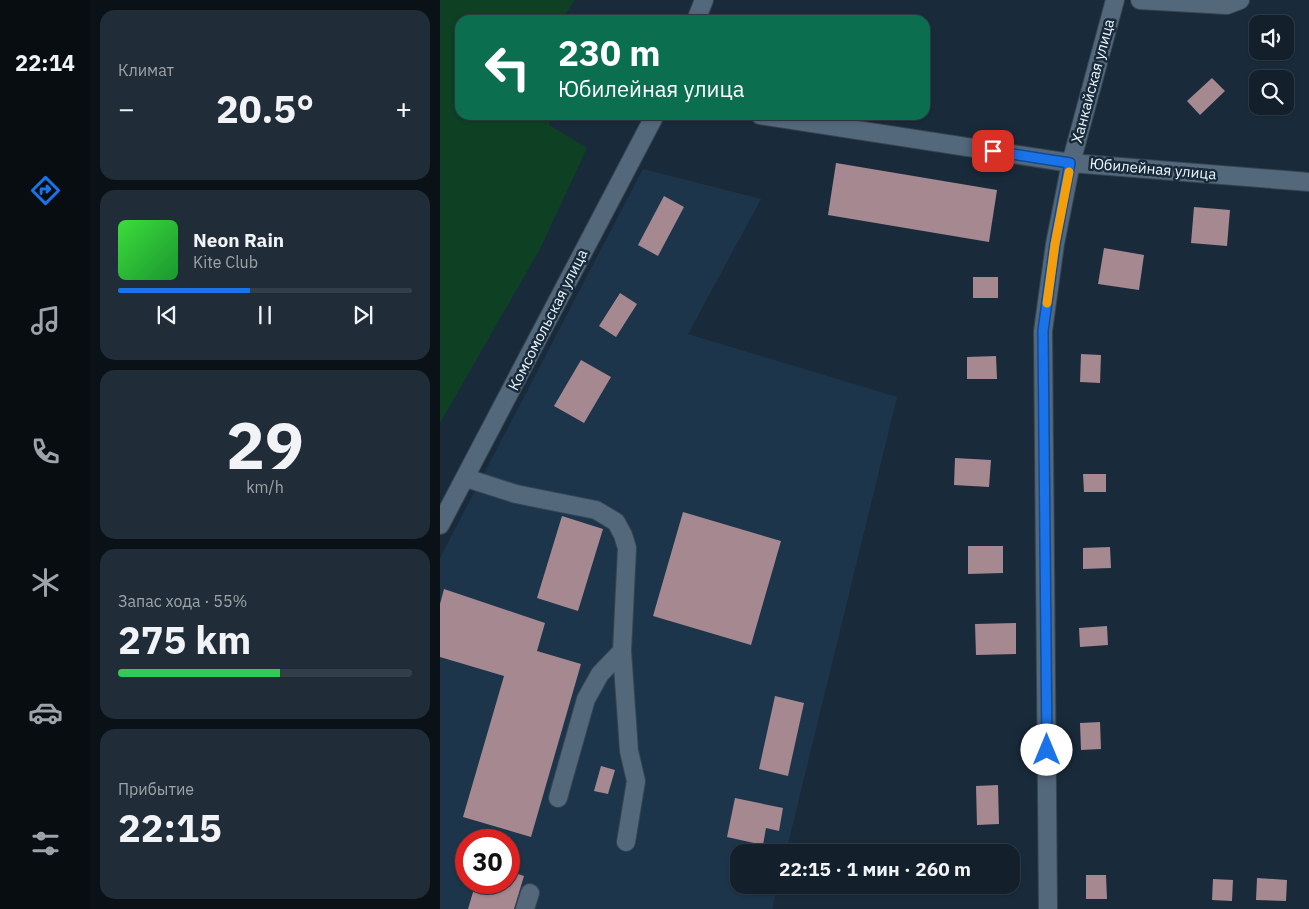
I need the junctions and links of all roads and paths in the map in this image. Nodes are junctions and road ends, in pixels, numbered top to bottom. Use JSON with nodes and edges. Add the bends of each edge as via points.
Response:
{"nodes":[{"id":1,"x":704,"y":0,"type":"edge"},
{"id":2,"x":1115,"y":0,"type":"edge"},
{"id":3,"x":1140,"y":0,"type":"edge"},
{"id":4,"x":1240,"y":0,"type":"edge"},
{"id":5,"x":698,"y":15,"type":"edge"},
{"id":6,"x":652,"y":120,"type":"edge"},
{"id":7,"x":792,"y":120,"type":"edge"},
{"id":8,"x":1070,"y":163,"type":"junction"},
{"id":9,"x":1309,"y":182,"type":"edge"},
{"id":10,"x":466,"y":478,"type":"junction"},
{"id":11,"x":440,"y":525,"type":"edge"},
{"id":12,"x":622,"y":651,"type":"junction"},
{"id":13,"x":558,"y":798,"type":"dead end"},
{"id":14,"x":626,"y":842,"type":"dead end"},
{"id":15,"x":1048,"y":909,"type":"edge"}],
"edges":[{"from":1,"to":5,"type":"street"},
{"from":2,"to":8,"type":"street","name":"Ханкайская улица"},
{"from":3,"to":4,"type":"street","via":[[1227,5]]},
{"from":6,"to":10,"type":"street","name":"Комсомольская улица"},
{"from":7,"to":8,"type":"street","name":"Юбилейная улица"},
{"from":8,"to":9,"type":"street","name":"Юбилейная улица"},
{"from":8,"to":15,"type":"street","name":"Ханкайская улица","via":[[1043,331]]},
{"from":10,"to":11,"type":"street","name":"Комсомольская улица"},
{"from":10,"to":12,"type":"street","via":[[516,494],[596,510],[616,522],[626,548]]},
{"from":12,"to":13,"type":"street","via":[[600,674],[586,699]]},
{"from":12,"to":14,"type":"street","via":[[629,751],[636,781]]}]}
